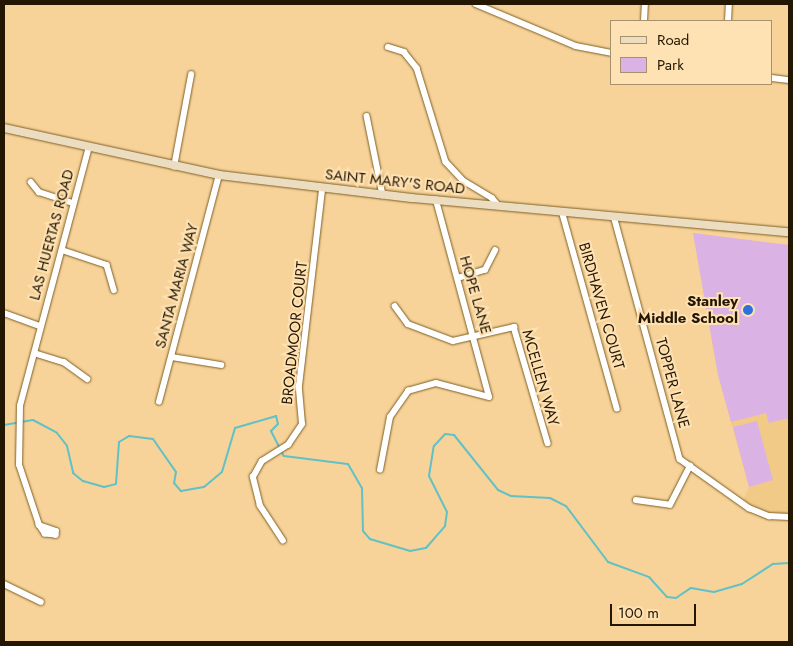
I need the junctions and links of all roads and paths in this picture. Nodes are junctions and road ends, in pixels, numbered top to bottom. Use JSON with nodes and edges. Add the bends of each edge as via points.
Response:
{"nodes":[{"id":1,"x":645,"y":4,"type":"edge"},
{"id":2,"x":729,"y":4,"type":"edge"},
{"id":3,"x":477,"y":6,"type":"edge"},
{"id":4,"x":644,"y":20,"type":"edge"},
{"id":5,"x":728,"y":20,"type":"edge"},
{"id":6,"x":388,"y":47,"type":"dead end"},
{"id":7,"x":610,"y":53,"type":"edge"},
{"id":8,"x":191,"y":75,"type":"dead end"},
{"id":9,"x":773,"y":78,"type":"edge"},
{"id":10,"x":789,"y":80,"type":"edge"},
{"id":11,"x":367,"y":116,"type":"dead end"},
{"id":12,"x":4,"y":128,"type":"edge"},
{"id":13,"x":88,"y":150,"type":"junction"},
{"id":14,"x":174,"y":167,"type":"junction"},
{"id":15,"x":219,"y":175,"type":"junction"},
{"id":16,"x":31,"y":182,"type":"dead end"},
{"id":17,"x":322,"y":189,"type":"junction"},
{"id":18,"x":383,"y":195,"type":"junction"},
{"id":19,"x":436,"y":200,"type":"junction"},
{"id":20,"x":74,"y":203,"type":"junction"},
{"id":21,"x":498,"y":205,"type":"junction"},
{"id":22,"x":562,"y":212,"type":"junction"},
{"id":23,"x":614,"y":216,"type":"junction"},
{"id":24,"x":789,"y":232,"type":"edge"},
{"id":25,"x":62,"y":250,"type":"junction"},
{"id":26,"x":495,"y":250,"type":"dead end"},
{"id":27,"x":458,"y":278,"type":"junction"},
{"id":28,"x":114,"y":290,"type":"dead end"},
{"id":29,"x":395,"y":306,"type":"dead end"},
{"id":30,"x":4,"y":313,"type":"edge"},
{"id":31,"x":40,"y":326,"type":"junction"},
{"id":32,"x":475,"y":338,"type":"junction"},
{"id":33,"x":37,"y":354,"type":"junction"},
{"id":34,"x":172,"y":356,"type":"junction"},
{"id":35,"x":221,"y":364,"type":"dead end"},
{"id":36,"x":87,"y":379,"type":"dead end"},
{"id":37,"x":159,"y":402,"type":"dead end"},
{"id":38,"x":617,"y":408,"type":"dead end"},
{"id":39,"x":548,"y":443,"type":"dead end"},
{"id":40,"x":690,"y":466,"type":"junction"},
{"id":41,"x":380,"y":470,"type":"dead end"},
{"id":42,"x":636,"y":500,"type":"dead end"},
{"id":43,"x":789,"y":517,"type":"edge"},
{"id":44,"x":39,"y":525,"type":"dead end"},
{"id":45,"x":283,"y":541,"type":"dead end"},
{"id":46,"x":4,"y":584,"type":"edge"},
{"id":47,"x":41,"y":602,"type":"dead end"}],
"edges":[{"from":1,"to":4,"type":"street"},
{"from":2,"to":5,"type":"street"},
{"from":3,"to":7,"type":"street","via":[[576,46]]},
{"from":6,"to":21,"type":"street","via":[[404,52],[417,68],[446,162],[464,181]]},
{"from":8,"to":14,"type":"street"},
{"from":9,"to":10,"type":"street"},
{"from":11,"to":18,"type":"street"},
{"from":12,"to":13,"type":"street","name":"SAINT MARY'S ROAD"},
{"from":13,"to":14,"type":"street","name":"SAINT MARY'S ROAD"},
{"from":13,"to":20,"type":"street","name":"LAS HUERTAS ROAD"},
{"from":14,"to":15,"type":"street","name":"SAINT MARY'S ROAD"},
{"from":15,"to":17,"type":"street","name":"SAINT MARY'S ROAD"},
{"from":15,"to":34,"type":"street","name":"SANTA MARIA WAY"},
{"from":16,"to":20,"type":"street","via":[[39,192]]},
{"from":17,"to":18,"type":"street","name":"SAINT MARY'S ROAD"},
{"from":17,"to":45,"type":"street","name":"BROADMOOR COURT","via":[[299,386],[302,424],[288,445],[271,454],[257,469],[252,486],[260,506]]},
{"from":18,"to":19,"type":"street","name":"SAINT MARY'S ROAD"},
{"from":19,"to":21,"type":"street","name":"SAINT MARY'S ROAD"},
{"from":19,"to":27,"type":"street","name":"HOPE LANE"},
{"from":20,"to":25,"type":"street","name":"LAS HUERTAS ROAD"},
{"from":21,"to":22,"type":"street","name":"SAINT MARY'S ROAD"},
{"from":22,"to":23,"type":"street","name":"SAINT MARY'S ROAD"},
{"from":22,"to":38,"type":"street","name":"BIRDHAVEN COURT"},
{"from":23,"to":24,"type":"street","name":"SAINT MARY'S ROAD"},
{"from":23,"to":40,"type":"street","name":"TOPPER LANE","via":[[676,448],[680,459]]},
{"from":25,"to":28,"type":"street","via":[[107,265]]},
{"from":25,"to":31,"type":"street","name":"LAS HUERTAS ROAD"},
{"from":26,"to":27,"type":"street","via":[[485,270]]},
{"from":27,"to":32,"type":"street","name":"HOPE LANE"},
{"from":29,"to":32,"type":"street","via":[[408,324],[428,334],[453,341]]},
{"from":30,"to":31,"type":"street","name":"LAS HUERTAS ROAD"},
{"from":31,"to":33,"type":"street","name":"LAS HUERTAS ROAD"},
{"from":32,"to":39,"type":"street","name":"MCELLEN WAY","via":[[514,327]]},
{"from":32,"to":41,"type":"street","name":"HOPE LANE","via":[[489,397],[436,383],[408,391],[390,417]]},
{"from":33,"to":36,"type":"street","via":[[64,362]]},
{"from":33,"to":44,"type":"street","name":"LAS HUERTAS ROAD","via":[[21,411],[19,465]]},
{"from":34,"to":35,"type":"street"},
{"from":34,"to":37,"type":"street","name":"SANTA MARIA WAY"},
{"from":40,"to":42,"type":"street","via":[[670,505]]},
{"from":40,"to":43,"type":"street","name":"TOPPER LANE","via":[[749,508],[769,516]]},
{"from":46,"to":47,"type":"street"}]}
